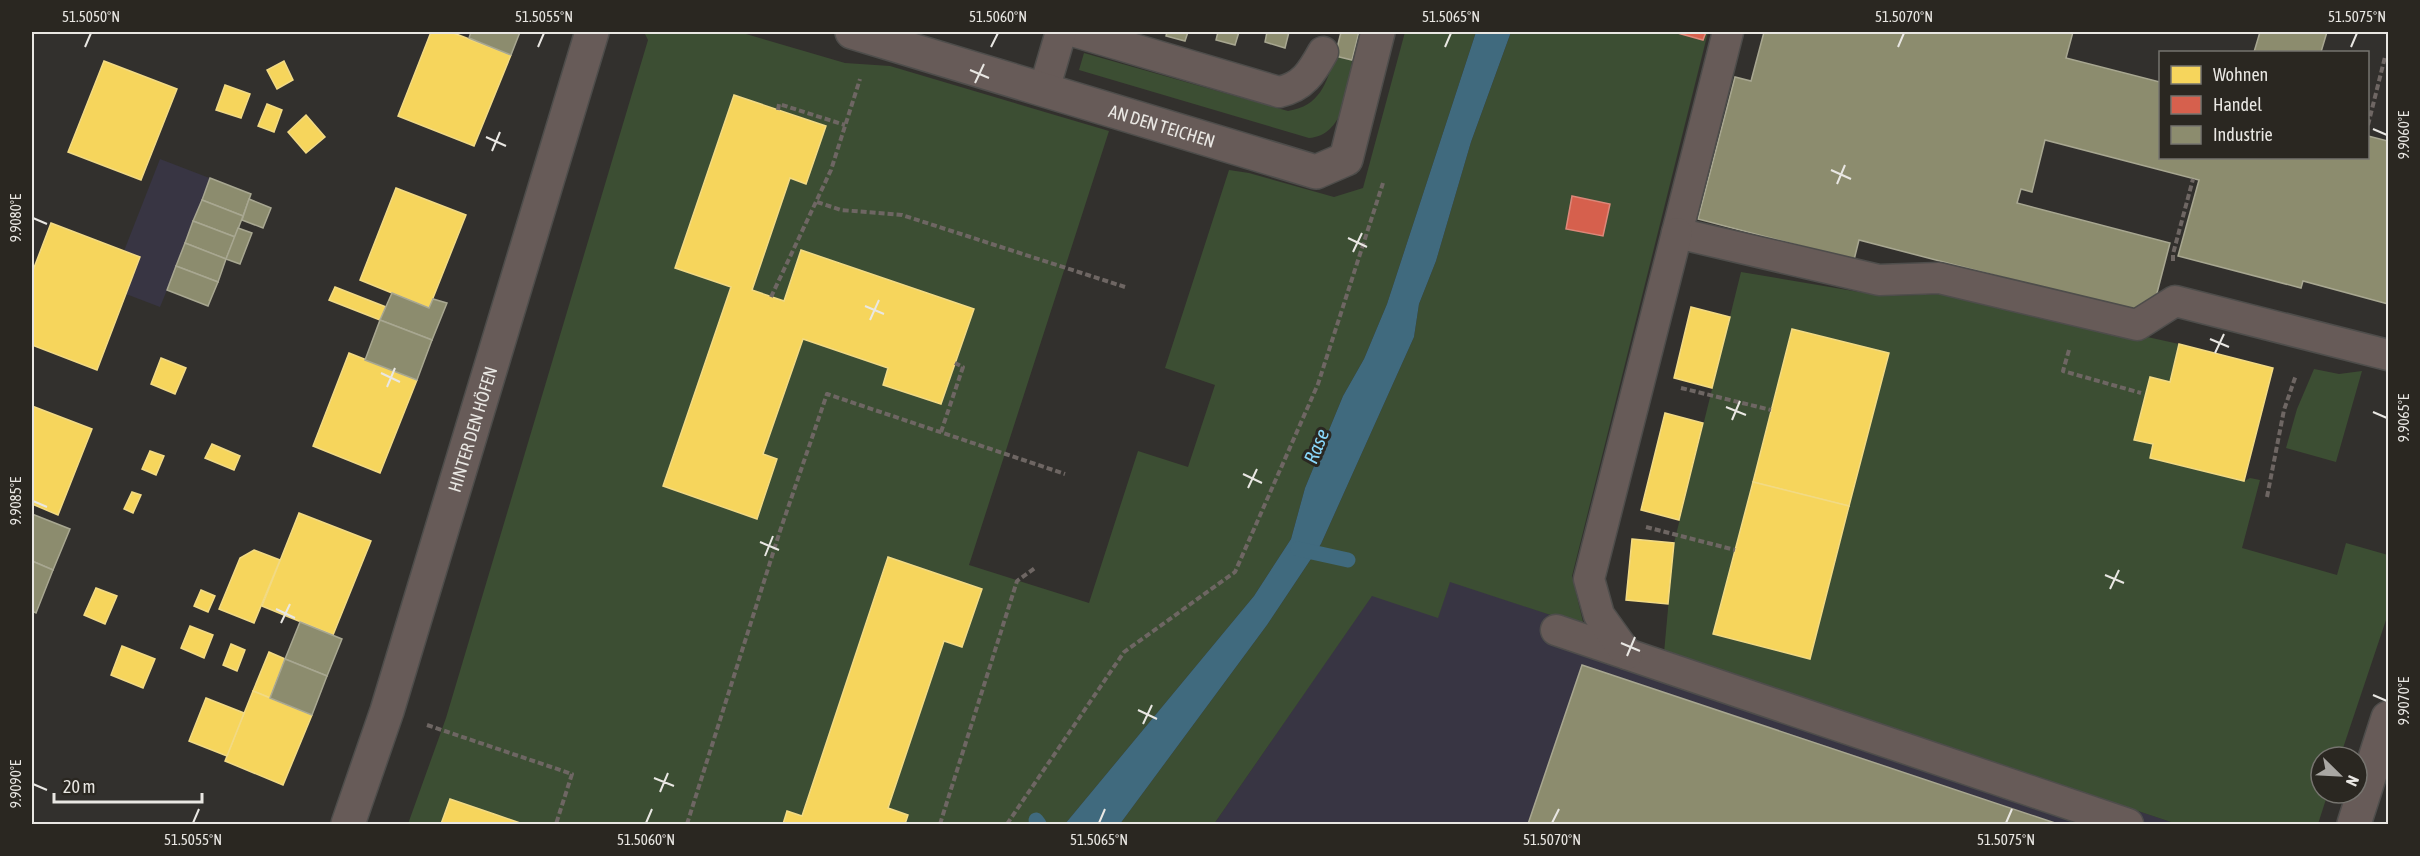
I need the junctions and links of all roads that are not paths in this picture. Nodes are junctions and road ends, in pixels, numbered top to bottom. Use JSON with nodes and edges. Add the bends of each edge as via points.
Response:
{"nodes":[{"id":1,"x":592,"y":32,"type":"edge"},
{"id":2,"x":1061,"y":32,"type":"edge"},
{"id":3,"x":1077,"y":32,"type":"edge"},
{"id":4,"x":1378,"y":32,"type":"edge"},
{"id":5,"x":1728,"y":32,"type":"edge"},
{"id":6,"x":862,"y":34,"type":"edge"},
{"id":7,"x":1323,"y":51,"type":"dead end"},
{"id":8,"x":1044,"y":90,"type":"junction"},
{"id":9,"x":1677,"y":233,"type":"junction"},
{"id":10,"x":2388,"y":355,"type":"edge"},
{"id":11,"x":1556,"y":630,"type":"dead end"},
{"id":12,"x":1627,"y":654,"type":"junction"},
{"id":13,"x":2388,"y":718,"type":"edge"},
{"id":14,"x":348,"y":825,"type":"edge"},
{"id":15,"x":2128,"y":825,"type":"edge"},
{"id":16,"x":2354,"y":825,"type":"edge"}],
"edges":[{"from":1,"to":14,"type":"street","name":"HINTER DEN HÖFEN","via":[[387,711]]},
{"from":2,"to":8,"type":"lane"},
{"from":3,"to":7,"type":"lane","via":[[1279,92],[1309,76]]},
{"from":4,"to":8,"type":"street","name":"AN DEN TEICHEN","via":[[1346,159],[1316,172]]},
{"from":5,"to":9,"type":"lane"},
{"from":6,"to":8,"type":"street","name":"AN DEN TEICHEN"},
{"from":9,"to":10,"type":"lane","via":[[1879,280],[1939,278],[2137,326],[2175,301]]},
{"from":9,"to":12,"type":"lane","via":[[1589,579],[1599,615]]},
{"from":11,"to":12,"type":"lane"},
{"from":12,"to":15,"type":"lane"},
{"from":13,"to":16,"type":"street"}]}
